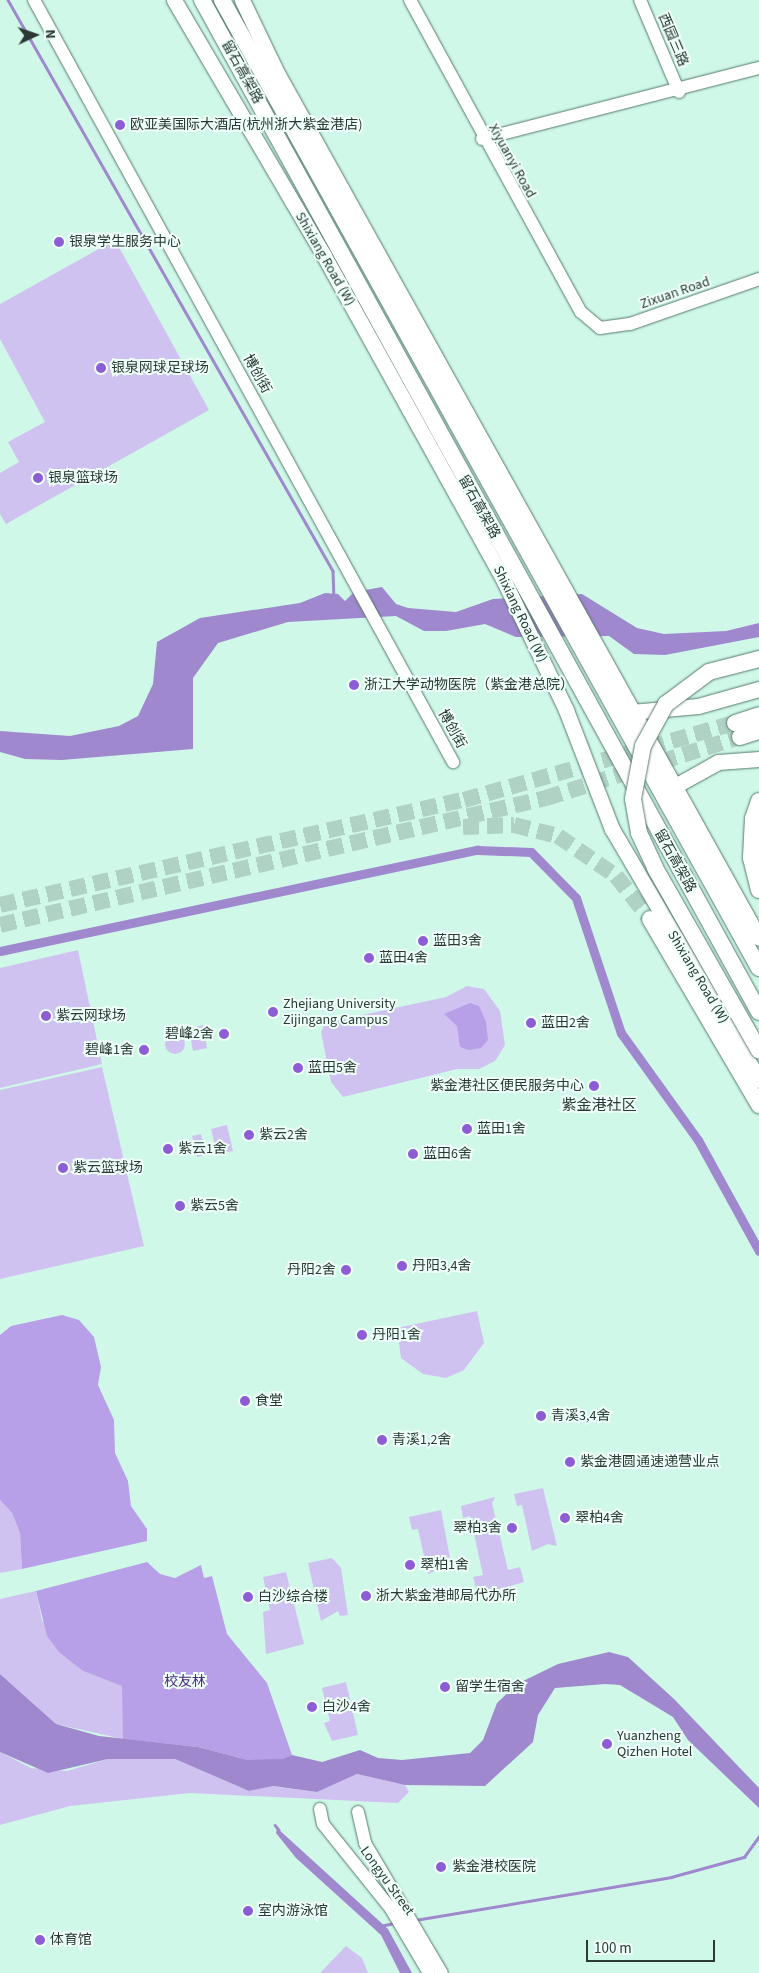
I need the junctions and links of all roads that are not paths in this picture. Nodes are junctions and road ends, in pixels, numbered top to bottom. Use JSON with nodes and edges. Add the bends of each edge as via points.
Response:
{"nodes":[{"id":1,"x":34,"y":0,"type":"edge"},
{"id":2,"x":174,"y":0,"type":"edge"},
{"id":3,"x":190,"y":0,"type":"edge"},
{"id":4,"x":202,"y":0,"type":"edge"},
{"id":5,"x":222,"y":0,"type":"edge"},
{"id":6,"x":231,"y":0,"type":"edge"},
{"id":7,"x":242,"y":0,"type":"edge"},
{"id":8,"x":410,"y":0,"type":"edge"},
{"id":9,"x":640,"y":0,"type":"edge"},
{"id":10,"x":252,"y":56,"type":"junction"},
{"id":11,"x":234,"y":57,"type":"junction"},
{"id":12,"x":759,"y":68,"type":"edge"},
{"id":13,"x":679,"y":92,"type":"junction"},
{"id":14,"x":482,"y":139,"type":"junction"},
{"id":15,"x":759,"y":280,"type":"edge"},
{"id":16,"x":600,"y":328,"type":"joint"},
{"id":17,"x":515,"y":589,"type":"junction"},
{"id":18,"x":583,"y":641,"type":"junction"},
{"id":19,"x":759,"y":659,"type":"edge"},
{"id":20,"x":759,"y":689,"type":"edge"},
{"id":21,"x":630,"y":712,"type":"junction"},
{"id":22,"x":759,"y":715,"type":"edge"},
{"id":23,"x":759,"y":731,"type":"edge"},
{"id":24,"x":759,"y":759,"type":"edge"},
{"id":25,"x":453,"y":762,"type":"dead end"},
{"id":26,"x":675,"y":786,"type":"junction"},
{"id":27,"x":759,"y":800,"type":"edge"},
{"id":28,"x":759,"y":890,"type":"edge"},
{"id":29,"x":650,"y":919,"type":"tunnel mouth"},
{"id":30,"x":759,"y":938,"type":"edge"},
{"id":31,"x":759,"y":968,"type":"edge"},
{"id":32,"x":759,"y":1012,"type":"edge"},
{"id":33,"x":759,"y":1050,"type":"edge"},
{"id":34,"x":759,"y":1080,"type":"edge"},
{"id":35,"x":759,"y":1105,"type":"edge"},
{"id":36,"x":320,"y":1809,"type":"dead end"},
{"id":37,"x":358,"y":1812,"type":"dead end"},
{"id":38,"x":419,"y":1941,"type":"junction"},
{"id":39,"x":429,"y":1973,"type":"edge"},
{"id":40,"x":442,"y":1973,"type":"edge"}],
"edges":[{"from":1,"to":25,"type":"street","name":"博创街"},
{"from":2,"to":17,"type":"main road","name":"Shixiang Road (W)"},
{"from":3,"to":11,"type":"highway","via":[[209,33]]},
{"from":4,"to":11,"type":"highway","name":"留石高架路"},
{"from":5,"to":10,"type":"highway","name":"留石高架路"},
{"from":6,"to":10,"type":"highway"},
{"from":7,"to":18,"type":"main road","via":[[277,73],[565,589]]},
{"from":8,"to":14,"type":"street","name":"Xiyuanyi Road"},
{"from":9,"to":13,"type":"street","name":"西园三路"},
{"from":10,"to":18,"type":"highway","name":"留石高架路","via":[[544,586]]},
{"from":11,"to":17,"type":"highway","name":"留石高架路"},
{"from":12,"to":13,"type":"street"},
{"from":13,"to":14,"type":"street"},
{"from":14,"to":16,"type":"street","name":"Xiyuanyi Road","via":[[581,312]]},
{"from":15,"to":16,"type":"street","name":"Zixuan Road","via":[[630,324]]},
{"from":17,"to":32,"type":"highway","name":"留石高架路","via":[[560,653]]},
{"from":17,"to":34,"type":"main road","name":"Shixiang Road (W)","via":[[612,829]]},
{"from":18,"to":21,"type":"main road"},
{"from":18,"to":31,"type":"highway","name":"留石高架路"},
{"from":19,"to":33,"type":"highway","bridge":true,"via":[[709,672],[666,704],[643,746],[633,798],[639,833],[655,868]]},
{"from":20,"to":21,"type":"main road","via":[[698,706]]},
{"from":21,"to":26,"type":"main road"},
{"from":22,"to":23,"type":"highway","via":[[737,730]]},
{"from":24,"to":26,"type":"main road","via":[[718,762]]},
{"from":26,"to":30,"type":"main road"},
{"from":27,"to":28,"type":"highway","via":[[753,818],[751,858]]},
{"from":29,"to":35,"type":"highway"},
{"from":36,"to":38,"type":"street","name":"Longyu Street","via":[[323,1824]]},
{"from":37,"to":38,"type":"street","name":"Longyu Street","via":[[365,1843],[404,1904]]},
{"from":38,"to":39,"type":"street","name":"Longyu Street"},
{"from":38,"to":40,"type":"street","name":"Longyu Street"}]}
